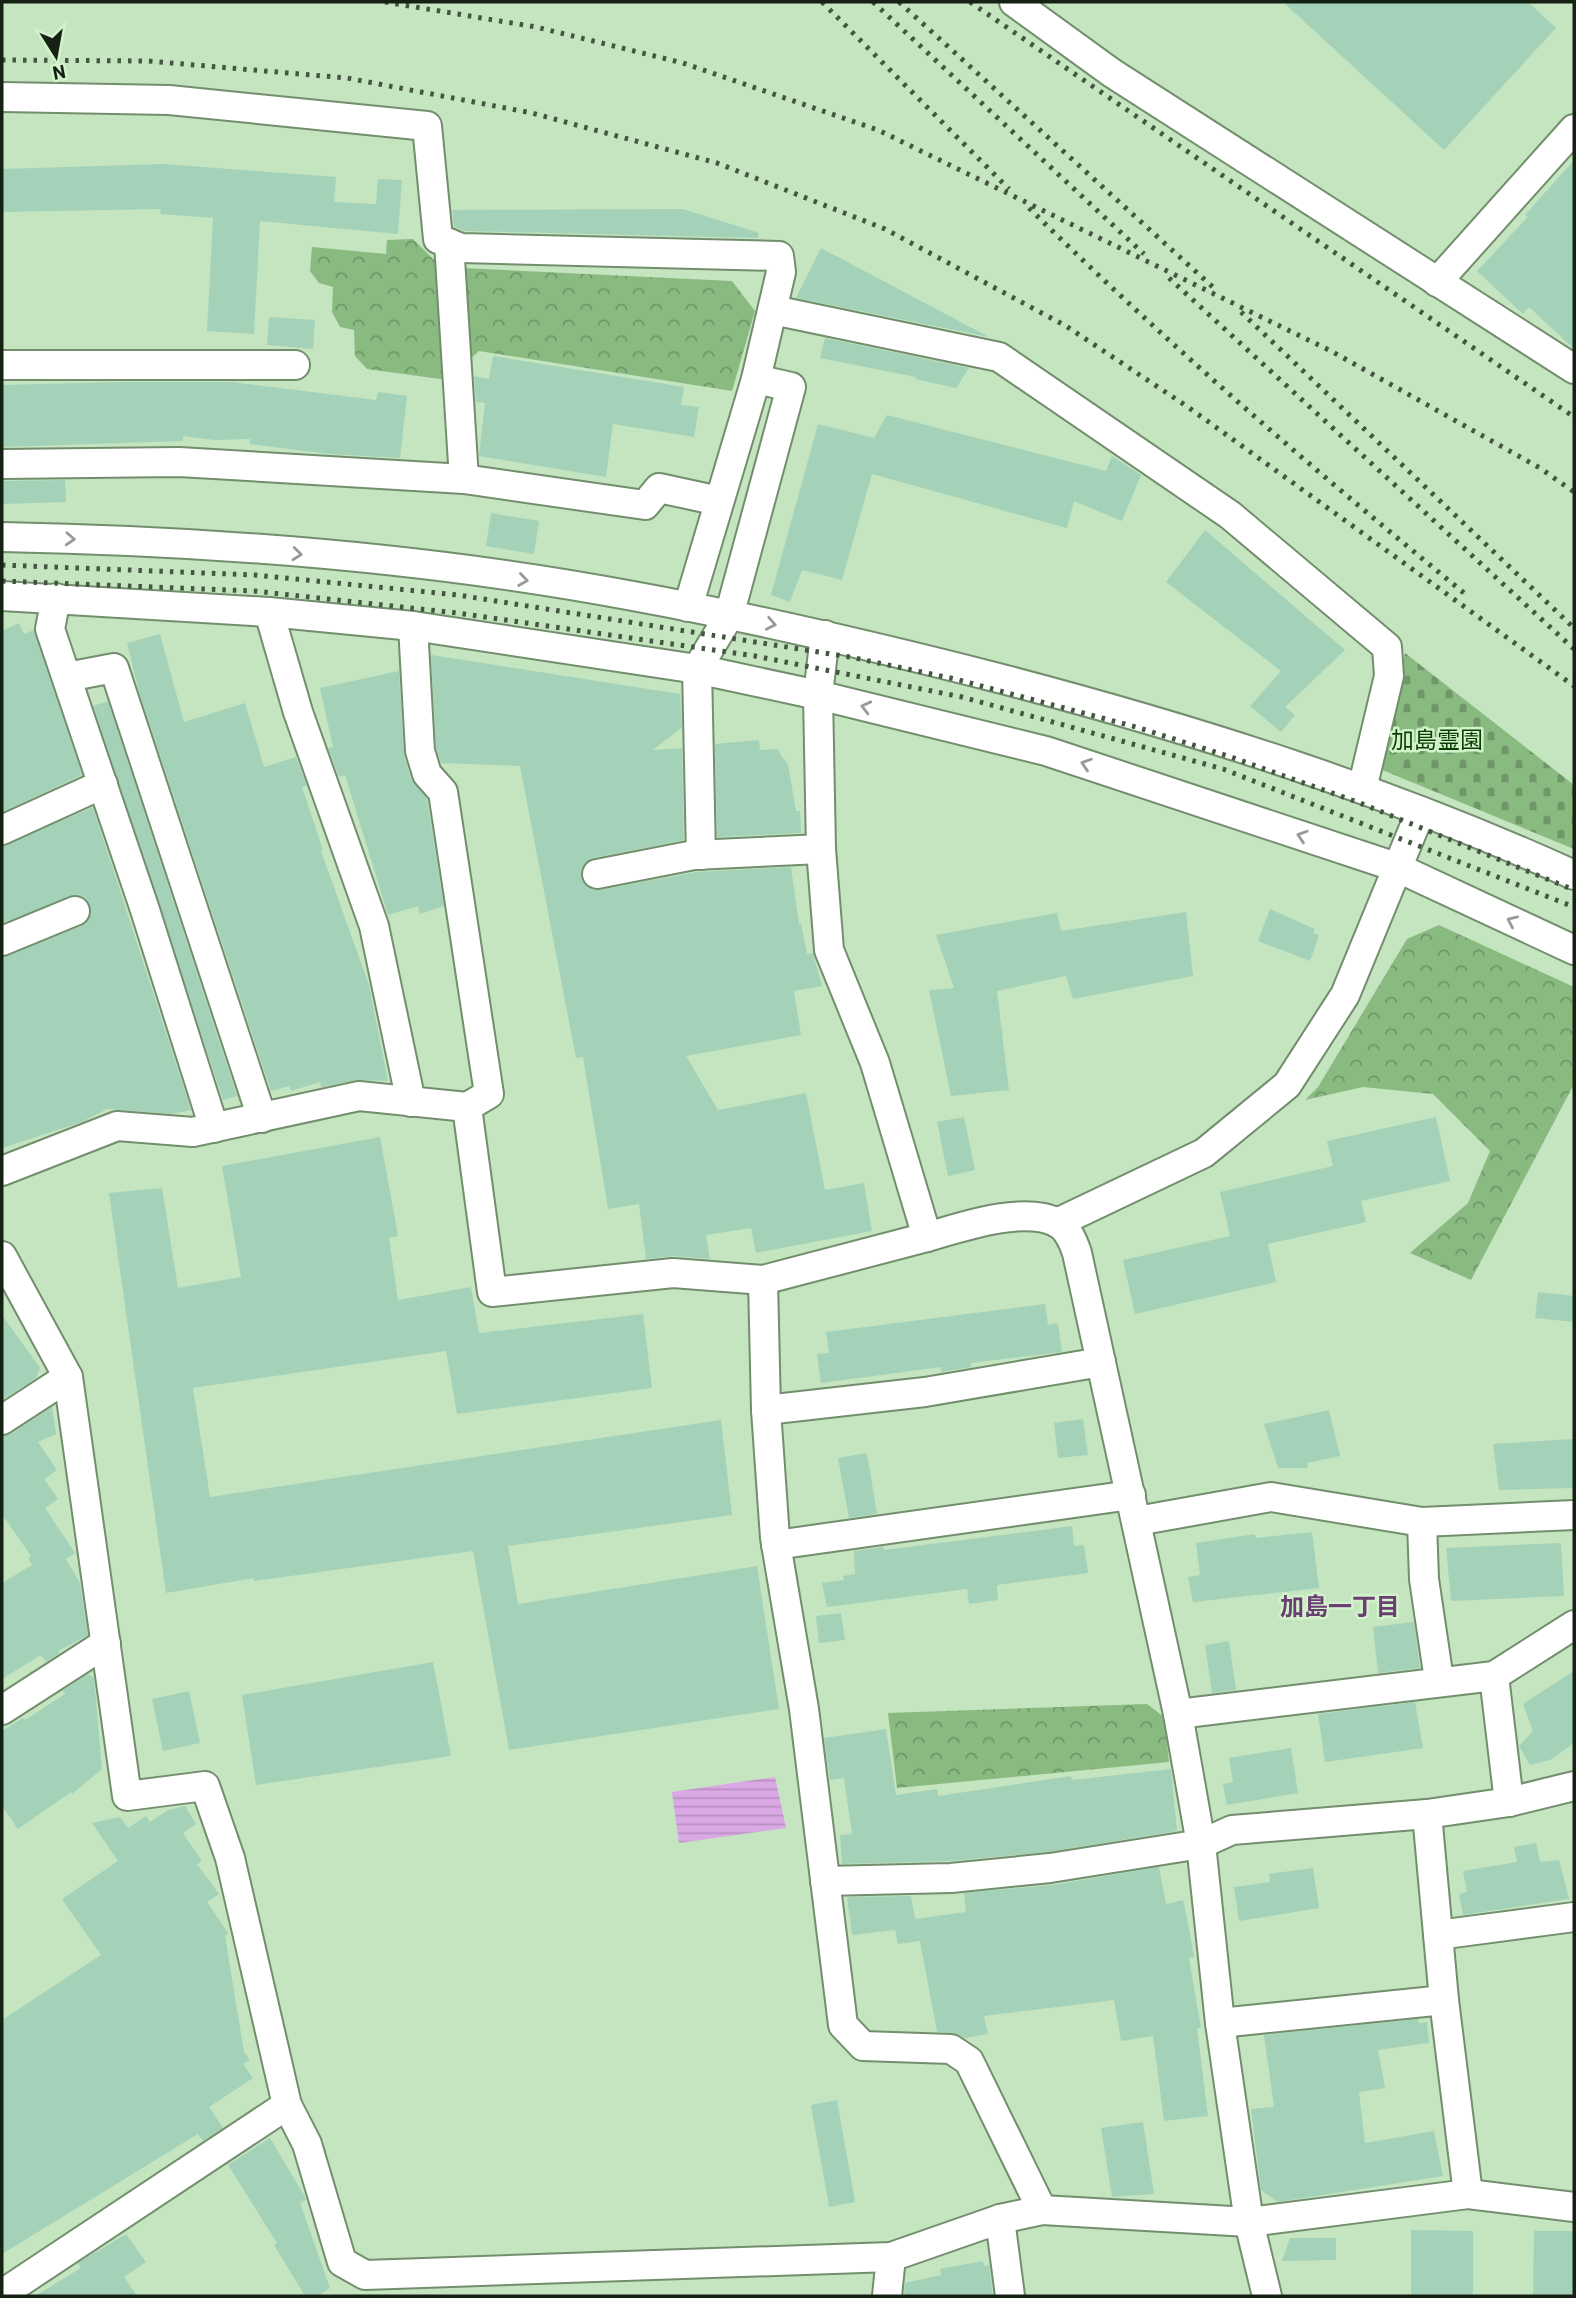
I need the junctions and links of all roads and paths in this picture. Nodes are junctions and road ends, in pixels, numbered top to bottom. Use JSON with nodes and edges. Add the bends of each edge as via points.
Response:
{"nodes":[{"id":1,"x":1014,"y":2,"type":"edge"},
{"id":2,"x":2,"y":97,"type":"edge"},
{"id":3,"x":1574,"y":129,"type":"edge"},
{"id":4,"x":449,"y":243,"type":"junction"},
{"id":5,"x":1437,"y":282,"type":"junction"},
{"id":6,"x":773,"y":310,"type":"junction"},
{"id":7,"x":2,"y":365,"type":"edge"},
{"id":8,"x":295,"y":365,"type":"dead end"},
{"id":9,"x":1574,"y":369,"type":"edge"},
{"id":10,"x":756,"y":379,"type":"junction"},
{"id":11,"x":2,"y":464,"type":"edge"},
{"id":12,"x":464,"y":479,"type":"junction"},
{"id":13,"x":720,"y":496,"type":"junction"},
{"id":14,"x":759,"y":500,"type":"junction"},
{"id":15,"x":2,"y":537,"type":"edge"},
{"id":16,"x":2,"y":596,"type":"edge"},
{"id":17,"x":56,"y":598,"type":"junction"},
{"id":18,"x":688,"y":607,"type":"junction"},
{"id":19,"x":268,"y":612,"type":"junction"},
{"id":20,"x":729,"y":616,"type":"junction"},
{"id":21,"x":412,"y":626,"type":"junction"},
{"id":22,"x":825,"y":635,"type":"junction"},
{"id":23,"x":697,"y":669,"type":"junction"},
{"id":24,"x":66,"y":677,"type":"junction"},
{"id":25,"x":818,"y":695,"type":"junction"},
{"id":26,"x":103,"y":784,"type":"junction"},
{"id":27,"x":1362,"y":789,"type":"junction"},
{"id":28,"x":1420,"y":813,"type":"junction"},
{"id":29,"x":2,"y":830,"type":"edge"},
{"id":30,"x":821,"y":849,"type":"junction"},
{"id":31,"x":701,"y":855,"type":"junction"},
{"id":32,"x":1396,"y":867,"type":"junction"},
{"id":33,"x":597,"y":874,"type":"dead end"},
{"id":34,"x":1574,"y":875,"type":"edge"},
{"id":35,"x":75,"y":911,"type":"dead end"},
{"id":36,"x":2,"y":941,"type":"edge"},
{"id":37,"x":1574,"y":950,"type":"edge"},
{"id":38,"x":411,"y":1102,"type":"junction"},
{"id":39,"x":467,"y":1107,"type":"junction"},
{"id":40,"x":261,"y":1118,"type":"junction"},
{"id":41,"x":214,"y":1128,"type":"junction"},
{"id":42,"x":2,"y":1171,"type":"edge"},
{"id":43,"x":1057,"y":1223,"type":"junction"},
{"id":44,"x":927,"y":1237,"type":"junction"},
{"id":45,"x":2,"y":1256,"type":"edge"},
{"id":46,"x":763,"y":1280,"type":"junction"},
{"id":47,"x":1101,"y":1362,"type":"junction"},
{"id":48,"x":68,"y":1377,"type":"junction"},
{"id":49,"x":766,"y":1410,"type":"junction"},
{"id":50,"x":2,"y":1420,"type":"edge"},
{"id":51,"x":1134,"y":1508,"type":"junction"},
{"id":52,"x":1574,"y":1515,"type":"edge"},
{"id":53,"x":1422,"y":1522,"type":"junction"},
{"id":54,"x":776,"y":1545,"type":"junction"},
{"id":55,"x":1574,"y":1625,"type":"edge"},
{"id":56,"x":106,"y":1643,"type":"junction"},
{"id":57,"x":1494,"y":1676,"type":"junction"},
{"id":58,"x":1439,"y":1680,"type":"junction"},
{"id":59,"x":2,"y":1710,"type":"edge"},
{"id":60,"x":1178,"y":1714,"type":"junction"},
{"id":61,"x":1574,"y":1786,"type":"edge"},
{"id":62,"x":1508,"y":1802,"type":"junction"},
{"id":63,"x":1427,"y":1814,"type":"junction"},
{"id":64,"x":1201,"y":1844,"type":"junction"},
{"id":65,"x":825,"y":1881,"type":"junction"},
{"id":66,"x":1574,"y":1917,"type":"edge"},
{"id":67,"x":1438,"y":1935,"type":"junction"},
{"id":68,"x":1444,"y":2000,"type":"junction"},
{"id":69,"x":1220,"y":2023,"type":"junction"},
{"id":70,"x":287,"y":2105,"type":"junction"},
{"id":71,"x":1468,"y":2194,"type":"junction"},
{"id":72,"x":1574,"y":2207,"type":"edge"},
{"id":73,"x":1042,"y":2210,"type":"junction"},
{"id":74,"x":1000,"y":2219,"type":"junction"},
{"id":75,"x":1248,"y":2222,"type":"junction"},
{"id":76,"x":891,"y":2257,"type":"junction"},
{"id":77,"x":360,"y":2286,"type":"edge"},
{"id":78,"x":2,"y":2294,"type":"edge"},
{"id":79,"x":887,"y":2296,"type":"edge"},
{"id":80,"x":1010,"y":2296,"type":"edge"},
{"id":81,"x":1267,"y":2296,"type":"edge"}],
"edges":[{"from":1,"to":5,"type":"street","via":[[1112,73]]},
{"from":2,"to":4,"type":"street","via":[[169,100],[427,126],[438,239]]},
{"from":3,"to":5,"type":"street"},
{"from":4,"to":6,"type":"street","via":[[461,248],[779,256],[781,272]]},
{"from":4,"to":12,"type":"street"},
{"from":5,"to":9,"type":"street"},
{"from":6,"to":10,"type":"street"},
{"from":6,"to":27,"type":"street","via":[[999,357],[1230,515],[1387,647],[1389,676]]},
{"from":7,"to":8,"type":"street"},
{"from":10,"to":13,"type":"street"},
{"from":10,"to":14,"type":"street","via":[[791,387]]},
{"from":11,"to":12,"type":"street","via":[[180,462]]},
{"from":12,"to":13,"type":"street","via":[[645,505],[659,488]]},
{"from":13,"to":14,"type":"street"},
{"from":13,"to":18,"type":"street"},
{"from":14,"to":20,"type":"street"},
{"from":15,"to":18,"type":"street","one_way":true,"via":[[252,549],[435,567]]},
{"from":16,"to":17,"type":"street"},
{"from":17,"to":19,"type":"street"},
{"from":17,"to":24,"type":"street","via":[[50,629]]},
{"from":18,"to":20,"type":"street"},
{"from":19,"to":21,"type":"street"},
{"from":19,"to":38,"type":"street","via":[[374,926]]},
{"from":20,"to":22,"type":"street","one_way":true},
{"from":20,"to":23,"type":"street"},
{"from":21,"to":23,"type":"street"},
{"from":21,"to":39,"type":"street","via":[[420,751],[427,774],[443,792],[489,1094]]},
{"from":22,"to":25,"type":"street"},
{"from":22,"to":27,"type":"street","via":[[1188,729]]},
{"from":23,"to":25,"type":"street"},
{"from":23,"to":31,"type":"street"},
{"from":24,"to":26,"type":"street"},
{"from":24,"to":40,"type":"street","via":[[114,668]]},
{"from":25,"to":30,"type":"street"},
{"from":32,"to":25,"type":"street","one_way":true,"via":[[1046,751]]},
{"from":26,"to":29,"type":"street"},
{"from":26,"to":41,"type":"street"},
{"from":27,"to":28,"type":"street"},
{"from":28,"to":32,"type":"street"},
{"from":28,"to":34,"type":"street"},
{"from":30,"to":31,"type":"street"},
{"from":30,"to":44,"type":"street","via":[[829,950],[875,1063]]},
{"from":31,"to":33,"type":"street"},
{"from":37,"to":32,"type":"street","one_way":true},
{"from":32,"to":43,"type":"street","via":[[1345,995],[1287,1085],[1204,1153]]},
{"from":35,"to":36,"type":"street"},
{"from":38,"to":39,"type":"street"},
{"from":38,"to":40,"type":"street","via":[[359,1096]]},
{"from":39,"to":46,"type":"street","via":[[492,1292],[674,1273]]},
{"from":40,"to":41,"type":"street"},
{"from":41,"to":42,"type":"street","via":[[193,1132],[117,1126]]},
{"from":43,"to":44,"type":"street","via":[[1030,1216]]},
{"from":43,"to":47,"type":"street","via":[[1071,1236],[1077,1253]]},
{"from":44,"to":46,"type":"street"},
{"from":45,"to":48,"type":"street"},
{"from":46,"to":49,"type":"street"},
{"from":47,"to":49,"type":"street","via":[[925,1392]]},
{"from":47,"to":51,"type":"street"},
{"from":48,"to":50,"type":"street"},
{"from":48,"to":56,"type":"street"},
{"from":49,"to":54,"type":"street"},
{"from":51,"to":53,"type":"street","via":[[1272,1496]]},
{"from":51,"to":54,"type":"street"},
{"from":51,"to":60,"type":"street"},
{"from":52,"to":53,"type":"street"},
{"from":53,"to":58,"type":"street","via":[[1424,1579]]},
{"from":54,"to":65,"type":"street","via":[[804,1709]]},
{"from":55,"to":57,"type":"street"},
{"from":56,"to":59,"type":"street"},
{"from":56,"to":70,"type":"street","via":[[127,1796],[205,1786],[230,1858]]},
{"from":57,"to":58,"type":"street"},
{"from":57,"to":62,"type":"street"},
{"from":58,"to":60,"type":"street"},
{"from":60,"to":64,"type":"street"},
{"from":61,"to":62,"type":"street"},
{"from":62,"to":63,"type":"street"},
{"from":63,"to":64,"type":"street","via":[[1232,1830]]},
{"from":63,"to":67,"type":"street"},
{"from":64,"to":65,"type":"street","via":[[951,1878]]},
{"from":64,"to":69,"type":"street"},
{"from":65,"to":73,"type":"street","via":[[843,2025],[863,2046],[951,2049],[969,2061]]},
{"from":66,"to":67,"type":"street"},
{"from":67,"to":68,"type":"street"},
{"from":68,"to":69,"type":"street"},
{"from":68,"to":71,"type":"street"},
{"from":69,"to":75,"type":"street"},
{"from":70,"to":77,"type":"street","via":[[307,2144],[342,2262]]},
{"from":70,"to":78,"type":"street"},
{"from":71,"to":72,"type":"street"},
{"from":71,"to":75,"type":"street"},
{"from":73,"to":74,"type":"street"},
{"from":73,"to":75,"type":"street"},
{"from":74,"to":76,"type":"street"},
{"from":74,"to":80,"type":"street"},
{"from":75,"to":81,"type":"street"},
{"from":76,"to":77,"type":"street"},
{"from":76,"to":79,"type":"street"}]}
